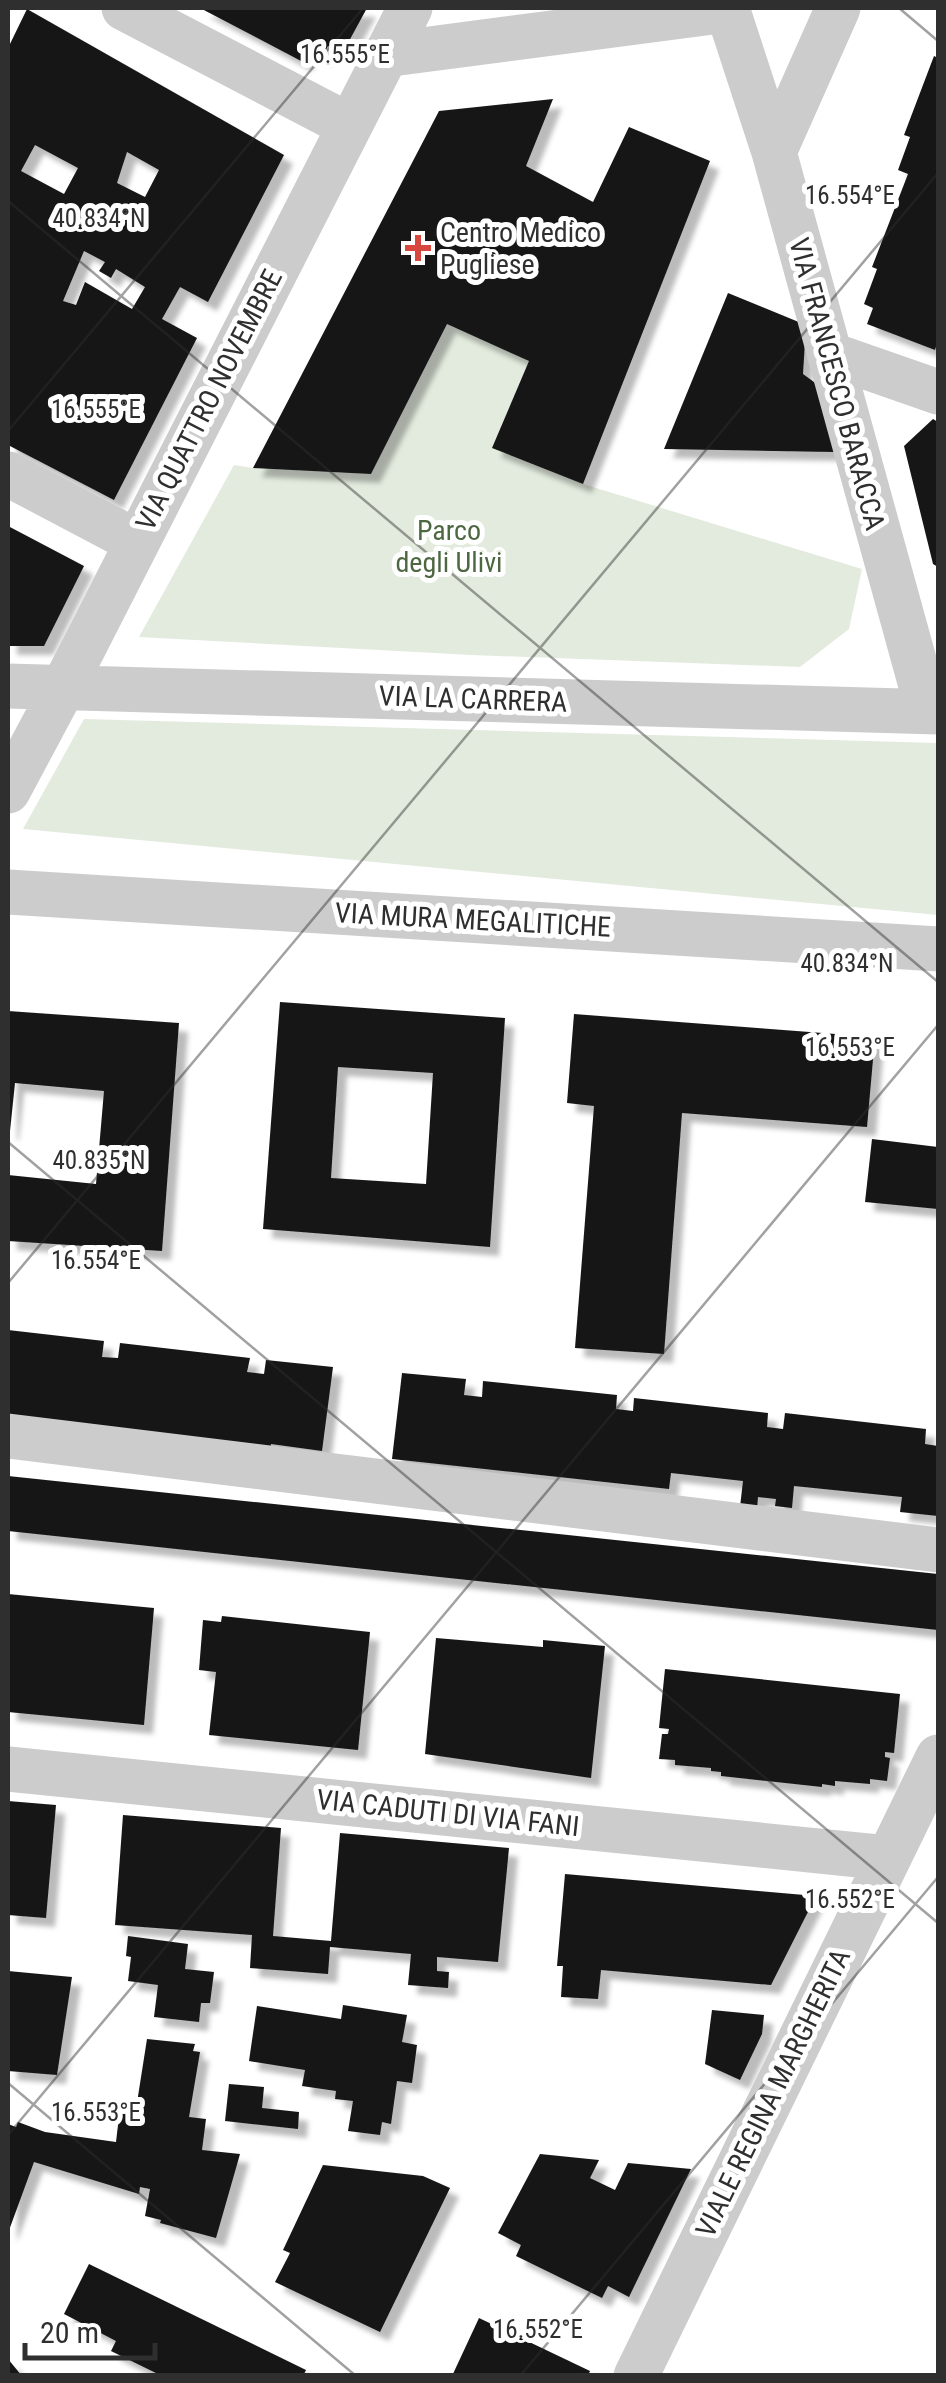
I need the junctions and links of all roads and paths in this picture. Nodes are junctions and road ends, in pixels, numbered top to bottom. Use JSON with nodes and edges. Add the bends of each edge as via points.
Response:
{"nodes":[{"id":1,"x":124,"y":8,"type":"edge"},
{"id":2,"x":410,"y":8,"type":"edge"},
{"id":3,"x":838,"y":8,"type":"edge"},
{"id":4,"x":727,"y":9,"type":"edge"},
{"id":5,"x":384,"y":56,"type":"junction"},
{"id":6,"x":348,"y":125,"type":"junction"},
{"id":7,"x":774,"y":152,"type":"junction"},
{"id":8,"x":829,"y":354,"type":"junction"},
{"id":9,"x":938,"y":392,"type":"edge"},
{"id":10,"x":8,"y":474,"type":"edge"},
{"id":11,"x":137,"y":542,"type":"junction"},
{"id":12,"x":8,"y":686,"type":"edge"},
{"id":13,"x":64,"y":688,"type":"junction"},
{"id":14,"x":933,"y":711,"type":"edge"},
{"id":15,"x":8,"y":791,"type":"edge"},
{"id":16,"x":8,"y":892,"type":"edge"},
{"id":17,"x":938,"y":950,"type":"edge"},
{"id":18,"x":8,"y":1436,"type":"edge"},
{"id":19,"x":938,"y":1550,"type":"edge"},
{"id":20,"x":938,"y":1757,"type":"edge"},
{"id":21,"x":8,"y":1770,"type":"edge"},
{"id":22,"x":888,"y":1858,"type":"junction"},
{"id":23,"x":636,"y":2376,"type":"edge"}],
"edges":[{"from":1,"to":6,"type":"street"},
{"from":2,"to":5,"type":"street","name":"VIA QUATTRO NOVEMBRE"},
{"from":3,"to":7,"type":"street"},
{"from":4,"to":5,"type":"street"},
{"from":4,"to":7,"type":"street","name":"VIA FRANCESCO BARACCA"},
{"from":5,"to":6,"type":"street","name":"VIA QUATTRO NOVEMBRE"},
{"from":6,"to":11,"type":"street","name":"VIA QUATTRO NOVEMBRE"},
{"from":7,"to":8,"type":"street","name":"VIA FRANCESCO BARACCA"},
{"from":8,"to":9,"type":"street"},
{"from":8,"to":14,"type":"street","name":"VIA FRANCESCO BARACCA"},
{"from":10,"to":11,"type":"street"},
{"from":11,"to":13,"type":"street","name":"VIA QUATTRO NOVEMBRE"},
{"from":12,"to":13,"type":"street","name":"VIA LA CARRERA"},
{"from":13,"to":14,"type":"street","name":"VIA LA CARRERA"},
{"from":13,"to":15,"type":"street","name":"VIA QUATTRO NOVEMBRE"},
{"from":16,"to":17,"type":"street","name":"VIA MURA MEGALITICHE"},
{"from":18,"to":19,"type":"street"},
{"from":20,"to":22,"type":"street","name":"VIALE REGINA MARGHERITA"},
{"from":21,"to":22,"type":"street","name":"VIA CADUTI DI VIA FANI"},
{"from":22,"to":23,"type":"street","name":"VIALE REGINA MARGHERITA"}]}
